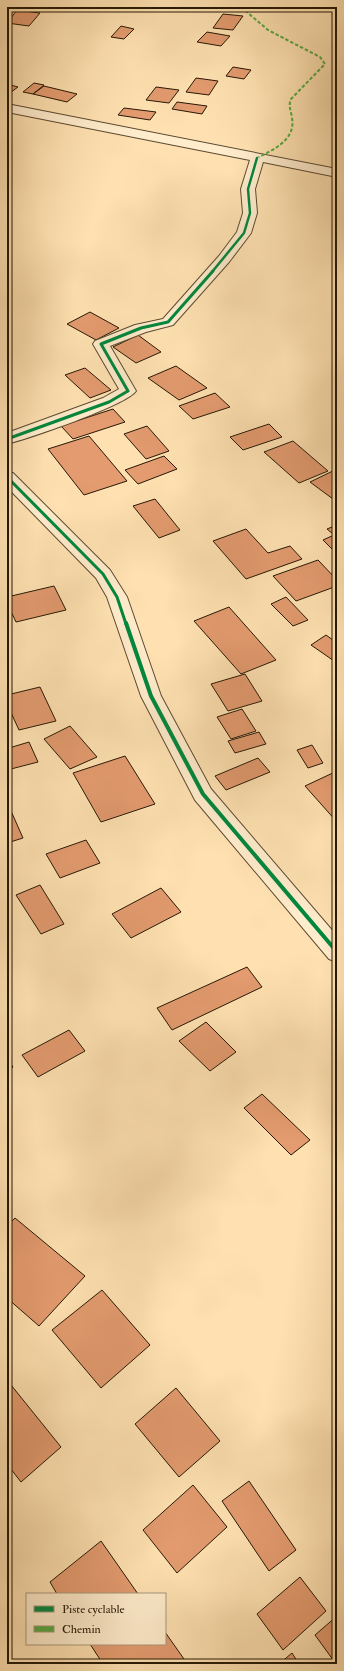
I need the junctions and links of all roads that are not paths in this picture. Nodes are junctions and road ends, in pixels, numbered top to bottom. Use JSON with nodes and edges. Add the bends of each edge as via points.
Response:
{"nodes":[{"id":1,"x":7,"y":108,"type":"edge"},
{"id":2,"x":257,"y":158,"type":"junction"},
{"id":3,"x":337,"y":173,"type":"edge"},
{"id":4,"x":7,"y":440,"type":"edge"},
{"id":5,"x":7,"y":477,"type":"edge"},
{"id":6,"x":337,"y":952,"type":"edge"}],
"edges":[{"from":1,"to":2,"type":"street"},
{"from":2,"to":3,"type":"street"},
{"from":2,"to":4,"type":"street","via":[[248,189],[250,213],[244,233],[224,259],[168,322],[142,328],[101,344],[128,391],[109,402]]},
{"from":5,"to":6,"type":"street","via":[[103,574],[116,596],[151,696],[203,794]]}]}
